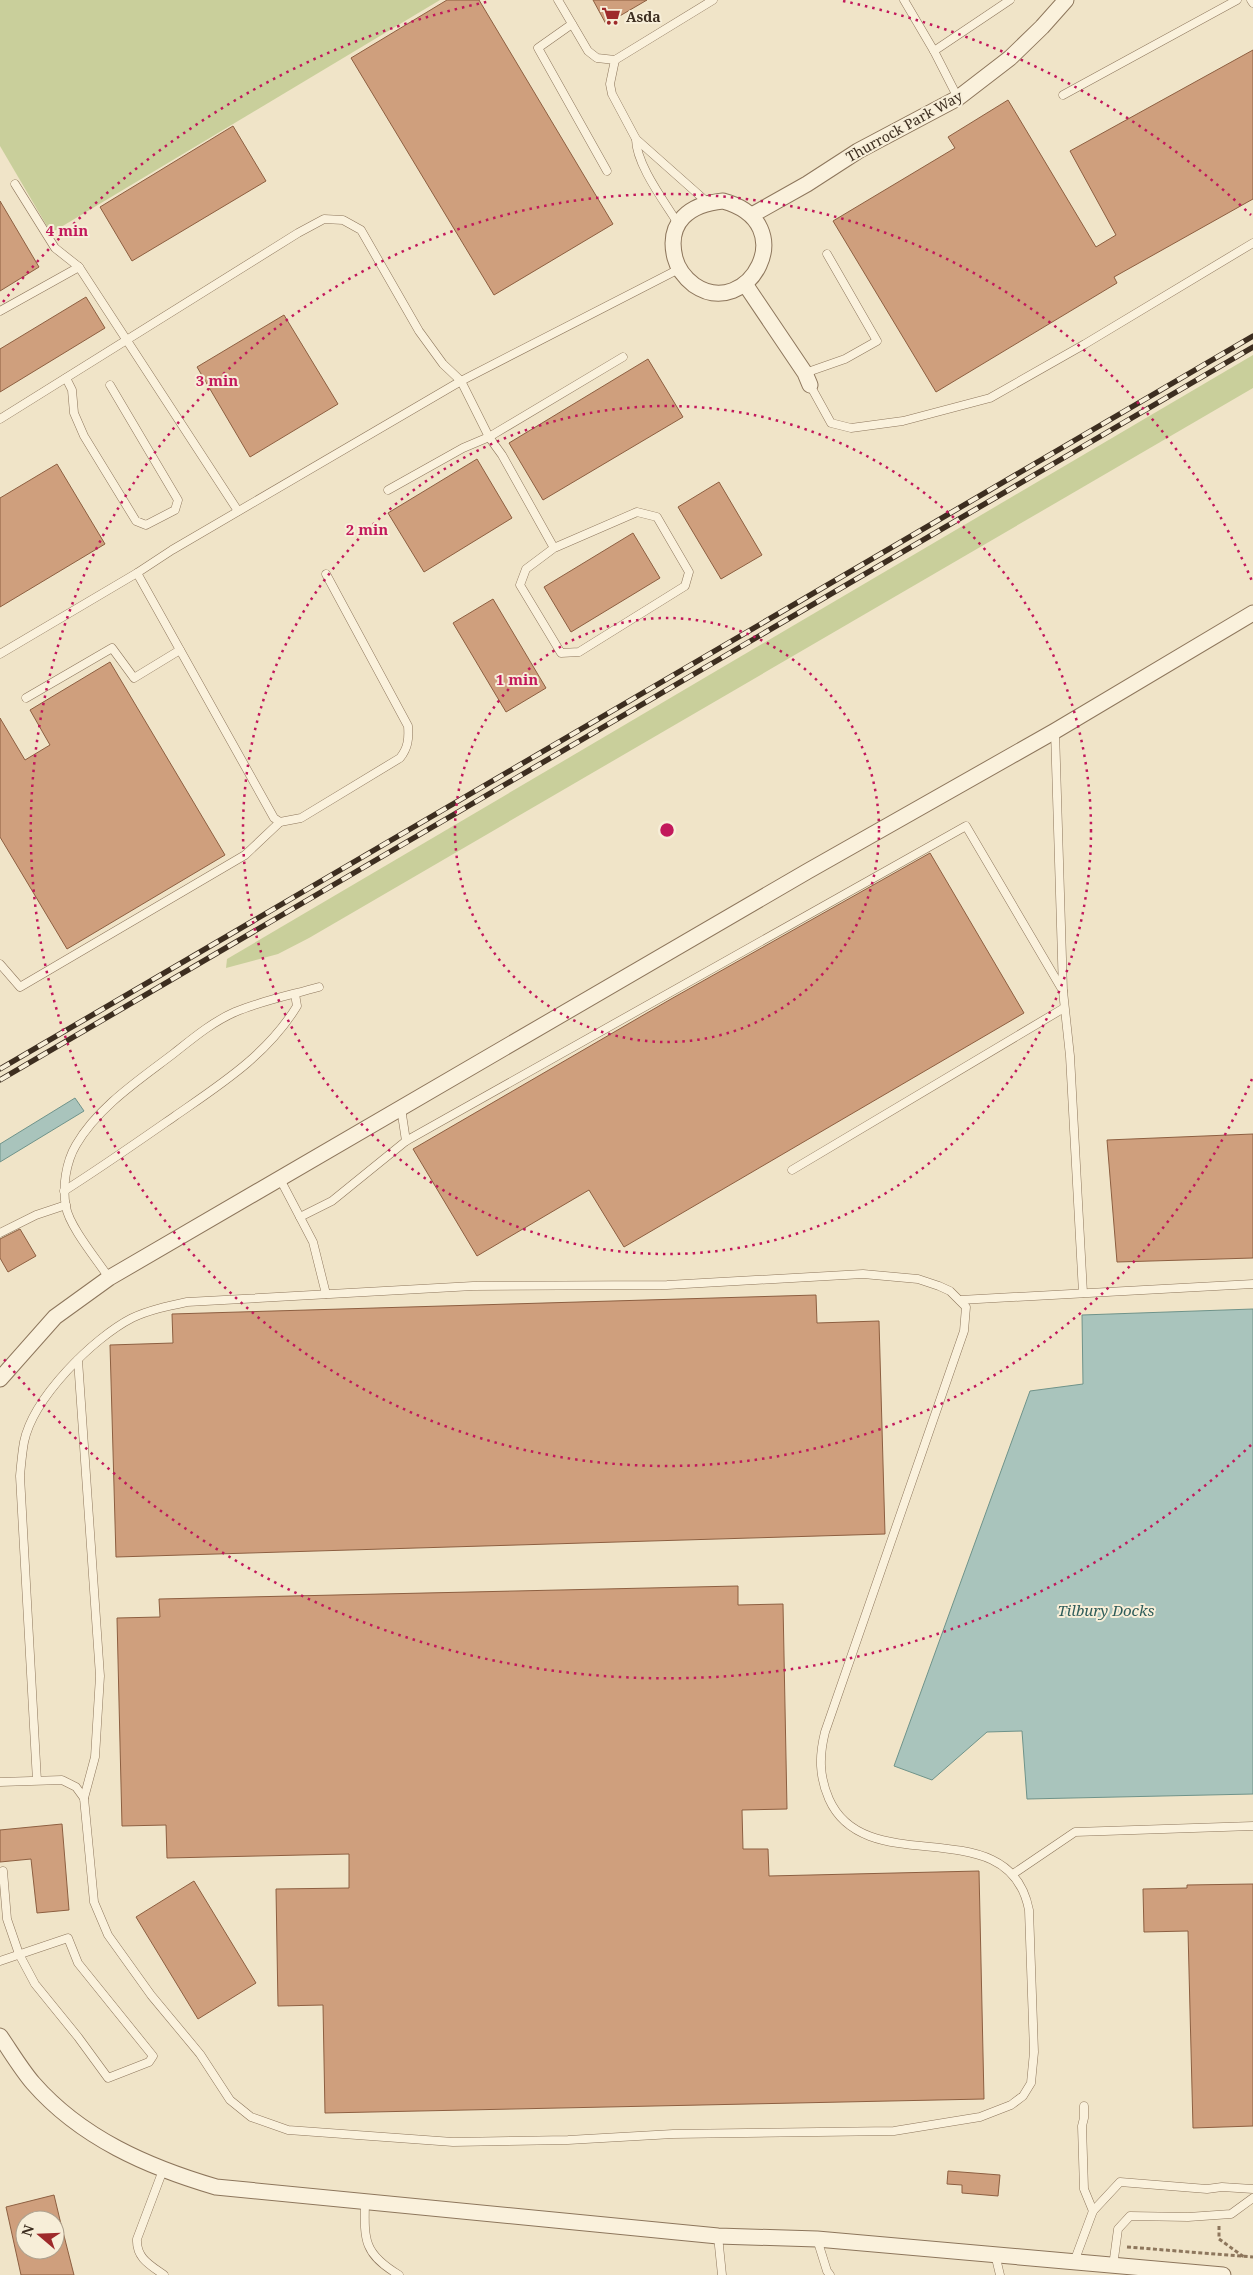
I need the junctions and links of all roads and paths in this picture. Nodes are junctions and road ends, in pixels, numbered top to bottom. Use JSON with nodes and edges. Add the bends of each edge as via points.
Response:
{"nodes":[{"id":1,"x":558,"y":0,"type":"edge"},
{"id":2,"x":714,"y":0,"type":"edge"},
{"id":3,"x":904,"y":0,"type":"edge"},
{"id":4,"x":1010,"y":0,"type":"edge"},
{"id":5,"x":1066,"y":0,"type":"edge"},
{"id":6,"x":1237,"y":0,"type":"edge"},
{"id":7,"x":1251,"y":0,"type":"edge"},
{"id":8,"x":1253,"y":3,"type":"edge"},
{"id":9,"x":572,"y":24,"type":"junction"},
{"id":10,"x":934,"y":51,"type":"junction"},
{"id":11,"x":615,"y":60,"type":"junction"},
{"id":12,"x":1063,"y":95,"type":"dead end"},
{"id":13,"x":958,"y":98,"type":"junction"},
{"id":14,"x":636,"y":139,"type":"junction"},
{"id":15,"x":607,"y":171,"type":"dead end"},
{"id":16,"x":15,"y":184,"type":"dead end"},
{"id":17,"x":707,"y":202,"type":"junction"},
{"id":18,"x":752,"y":215,"type":"junction"},
{"id":19,"x":678,"y":222,"type":"junction"},
{"id":20,"x":1253,"y":243,"type":"edge"},
{"id":21,"x":827,"y":254,"type":"dead end"},
{"id":22,"x":79,"y":267,"type":"junction"},
{"id":23,"x":679,"y":269,"type":"junction"},
{"id":24,"x":745,"y":284,"type":"junction"},
{"id":25,"x":0,"y":311,"type":"edge"},
{"id":26,"x":127,"y":340,"type":"junction"},
{"id":27,"x":623,"y":357,"type":"dead end"},
{"id":28,"x":66,"y":378,"type":"junction"},
{"id":29,"x":808,"y":379,"type":"junction"},
{"id":30,"x":461,"y":381,"type":"junction"},
{"id":31,"x":110,"y":384,"type":"dead end"},
{"id":32,"x":0,"y":419,"type":"edge"},
{"id":33,"x":489,"y":437,"type":"junction"},
{"id":34,"x":388,"y":490,"type":"dead end"},
{"id":35,"x":238,"y":511,"type":"junction"},
{"id":36,"x":554,"y":548,"type":"junction"},
{"id":37,"x":137,"y":573,"type":"junction"},
{"id":38,"x":326,"y":574,"type":"dead end"},
{"id":39,"x":1253,"y":613,"type":"edge"},
{"id":40,"x":180,"y":650,"type":"junction"},
{"id":41,"x":0,"y":654,"type":"edge"},
{"id":42,"x":26,"y":698,"type":"dead end"},
{"id":43,"x":1055,"y":731,"type":"junction"},
{"id":44,"x":280,"y":822,"type":"junction"},
{"id":45,"x":0,"y":964,"type":"edge"},
{"id":46,"x":319,"y":987,"type":"dead end"},
{"id":47,"x":1063,"y":991,"type":"junction"},
{"id":48,"x":295,"y":994,"type":"junction"},
{"id":49,"x":1064,"y":1008,"type":"junction"},
{"id":50,"x":400,"y":1108,"type":"junction"},
{"id":51,"x":406,"y":1141,"type":"junction"},
{"id":52,"x":792,"y":1170,"type":"dead end"},
{"id":53,"x":280,"y":1179,"type":"junction"},
{"id":54,"x":64,"y":1191,"type":"junction"},
{"id":55,"x":66,"y":1205,"type":"junction"},
{"id":56,"x":300,"y":1217,"type":"junction"},
{"id":57,"x":0,"y":1233,"type":"edge"},
{"id":58,"x":109,"y":1278,"type":"junction"},
{"id":59,"x":1253,"y":1284,"type":"edge"},
{"id":60,"x":1083,"y":1293,"type":"junction"},
{"id":61,"x":326,"y":1294,"type":"junction"},
{"id":62,"x":960,"y":1300,"type":"junction"},
{"id":63,"x":78,"y":1360,"type":"junction"},
{"id":64,"x":0,"y":1378,"type":"edge"},
{"id":65,"x":37,"y":1781,"type":"junction"},
{"id":66,"x":0,"y":1782,"type":"edge"},
{"id":67,"x":84,"y":1798,"type":"junction"},
{"id":68,"x":1253,"y":1826,"type":"edge"},
{"id":69,"x":3,"y":1871,"type":"dead end"},
{"id":70,"x":1013,"y":1874,"type":"junction"},
{"id":71,"x":19,"y":1954,"type":"junction"},
{"id":72,"x":0,"y":1961,"type":"edge"},
{"id":73,"x":0,"y":2036,"type":"edge"},
{"id":74,"x":1084,"y":2106,"type":"dead end"},
{"id":75,"x":163,"y":2170,"type":"junction"},
{"id":76,"x":1253,"y":2189,"type":"edge"},
{"id":77,"x":1253,"y":2198,"type":"edge"},
{"id":78,"x":365,"y":2202,"type":"junction"},
{"id":79,"x":1093,"y":2210,"type":"junction"},
{"id":80,"x":718,"y":2236,"type":"junction"},
{"id":81,"x":817,"y":2239,"type":"junction"},
{"id":82,"x":1116,"y":2246,"type":"junction"},
{"id":83,"x":995,"y":2254,"type":"junction"},
{"id":84,"x":1253,"y":2258,"type":"edge"},
{"id":85,"x":1074,"y":2262,"type":"junction"},
{"id":86,"x":1113,"y":2266,"type":"junction"},
{"id":87,"x":164,"y":2275,"type":"edge"},
{"id":88,"x":399,"y":2275,"type":"edge"},
{"id":89,"x":722,"y":2275,"type":"edge"},
{"id":90,"x":830,"y":2275,"type":"edge"},
{"id":91,"x":1000,"y":2275,"type":"edge"},
{"id":92,"x":1224,"y":2275,"type":"edge"}],
"edges":[{"from":1,"to":9,"type":"lane"},
{"from":2,"to":11,"type":"lane"},
{"from":3,"to":10,"type":"lane"},
{"from":4,"to":10,"type":"lane"},
{"from":5,"to":13,"type":"street","name":"Thurrock Park Way","via":[[1010,58]]},
{"from":6,"to":12,"type":"lane"},
{"from":7,"to":8,"type":"lane"},
{"from":9,"to":11,"type":"lane","via":[[588,51],[597,58]]},
{"from":9,"to":15,"type":"lane","via":[[538,48]]},
{"from":10,"to":13,"type":"lane"},
{"from":11,"to":14,"type":"lane","via":[[610,84],[612,94]]},
{"from":13,"to":18,"type":"street","name":"Thurrock Park Way","via":[[858,151]]},
{"from":14,"to":17,"type":"lane"},
{"from":14,"to":19,"type":"lane","via":[[636,150],[661,198]]},
{"from":16,"to":22,"type":"lane","via":[[55,248]]},
{"from":17,"to":18,"type":"street","via":[[723,201],[738,205]]},
{"from":17,"to":19,"type":"street","via":[[692,209]]},
{"from":18,"to":24,"type":"street","via":[[761,228],[765,244],[756,274]]},
{"from":19,"to":23,"type":"street","via":[[673,250]]},
{"from":20,"to":29,"type":"lane","via":[[990,398],[903,421],[851,428],[831,423]]},
{"from":21,"to":29,"type":"lane","via":[[876,340]]},
{"from":22,"to":25,"type":"lane"},
{"from":22,"to":26,"type":"lane"},
{"from":23,"to":24,"type":"street","via":[[699,288],[715,292],[730,291]]},
{"from":23,"to":30,"type":"lane"},
{"from":24,"to":29,"type":"street"},
{"from":26,"to":28,"type":"lane"},
{"from":26,"to":30,"type":"lane","via":[[298,233],[324,220],[343,220],[361,230],[419,331],[443,364]]},
{"from":26,"to":35,"type":"lane"},
{"from":27,"to":33,"type":"lane"},
{"from":28,"to":31,"type":"lane","via":[[72,390],[74,413],[84,436],[136,521],[146,525],[175,510],[178,500]]},
{"from":28,"to":32,"type":"lane"},
{"from":30,"to":33,"type":"lane"},
{"from":30,"to":35,"type":"lane"},
{"from":33,"to":34,"type":"lane"},
{"from":33,"to":36,"type":"lane"},
{"from":35,"to":37,"type":"lane"},
{"from":36,"to":36,"type":"lane","via":[[526,569],[520,585],[561,653],[580,652],[685,586],[689,572],[658,517],[637,512]]},
{"from":37,"to":40,"type":"lane"},
{"from":37,"to":41,"type":"lane"},
{"from":38,"to":44,"type":"lane","via":[[408,726],[409,737],[400,758],[300,818]]},
{"from":39,"to":43,"type":"street"},
{"from":40,"to":42,"type":"lane","via":[[134,678],[112,648]]},
{"from":40,"to":44,"type":"lane","via":[[274,818]]},
{"from":43,"to":47,"type":"lane"},
{"from":43,"to":50,"type":"street"},
{"from":44,"to":45,"type":"lane","via":[[245,855],[20,987]]},
{"from":46,"to":48,"type":"lane"},
{"from":47,"to":49,"type":"lane"},
{"from":47,"to":51,"type":"lane","via":[[966,826]]},
{"from":48,"to":54,"type":"lane","via":[[297,1006],[261,1052]]},
{"from":48,"to":54,"type":"lane","via":[[247,1007],[218,1021],[134,1084],[98,1117],[77,1144]]},
{"from":49,"to":52,"type":"lane"},
{"from":49,"to":60,"type":"lane","via":[[1070,1056]]},
{"from":50,"to":51,"type":"lane"},
{"from":50,"to":53,"type":"street"},
{"from":51,"to":56,"type":"lane","via":[[332,1201]]},
{"from":53,"to":56,"type":"lane"},
{"from":53,"to":58,"type":"street"},
{"from":54,"to":55,"type":"lane"},
{"from":55,"to":57,"type":"lane","via":[[36,1215]]},
{"from":55,"to":58,"type":"lane","via":[[70,1218]]},
{"from":56,"to":61,"type":"lane","via":[[313,1242]]},
{"from":58,"to":64,"type":"street","via":[[55,1317]]},
{"from":59,"to":60,"type":"lane"},
{"from":60,"to":62,"type":"lane"},
{"from":61,"to":62,"type":"lane","via":[[472,1286],[666,1284],[863,1274],[918,1279],[950,1291]]},
{"from":61,"to":63,"type":"lane","via":[[187,1302],[156,1309],[132,1319],[94,1343]]},
{"from":62,"to":70,"type":"lane","via":[[966,1307],[964,1331],[825,1732],[821,1774],[824,1788],[837,1813],[859,1832],[889,1842],[973,1853],[990,1858]]},
{"from":63,"to":65,"type":"lane","via":[[37,1409],[24,1441],[20,1476]]},
{"from":63,"to":67,"type":"lane","via":[[100,1676],[95,1757]]},
{"from":65,"to":66,"type":"lane"},
{"from":65,"to":67,"type":"lane","via":[[62,1780],[76,1787]]},
{"from":67,"to":70,"type":"lane","via":[[94,1902],[108,1935],[151,1995],[200,2054],[230,2100],[251,2117],[288,2130],[338,2135],[453,2142],[673,2134],[894,2131],[995,2112],[1023,2096],[1030,2083],[1034,2060],[1029,1910],[1024,1890]]},
{"from":68,"to":70,"type":"lane","via":[[1075,1832]]},
{"from":69,"to":71,"type":"lane","via":[[7,1919]]},
{"from":71,"to":71,"type":"lane","via":[[68,1938],[78,1963],[153,2056],[148,2062],[108,2078],[35,1984]]},
{"from":71,"to":72,"type":"lane"},
{"from":73,"to":75,"type":"street","via":[[33,2083],[58,2107],[112,2146]]},
{"from":74,"to":79,"type":"lane","via":[[1084,2189]]},
{"from":75,"to":78,"type":"street","via":[[216,2187]]},
{"from":75,"to":87,"type":"lane","via":[[136,2239],[136,2247],[139,2255]]},
{"from":76,"to":79,"type":"lane","via":[[1120,2182]]},
{"from":77,"to":82,"type":"lane","via":[[1231,2214],[1130,2216],[1118,2228]]},
{"from":78,"to":80,"type":"street"},
{"from":78,"to":88,"type":"lane","via":[[364,2228],[370,2252],[382,2265]]},
{"from":79,"to":85,"type":"lane"},
{"from":80,"to":81,"type":"street"},
{"from":80,"to":89,"type":"lane"},
{"from":81,"to":83,"type":"street"},
{"from":81,"to":90,"type":"lane"},
{"from":82,"to":84,"type":"path"},
{"from":82,"to":86,"type":"lane"},
{"from":83,"to":85,"type":"street"},
{"from":83,"to":91,"type":"lane"},
{"from":85,"to":86,"type":"street"},
{"from":86,"to":92,"type":"street"}]}
